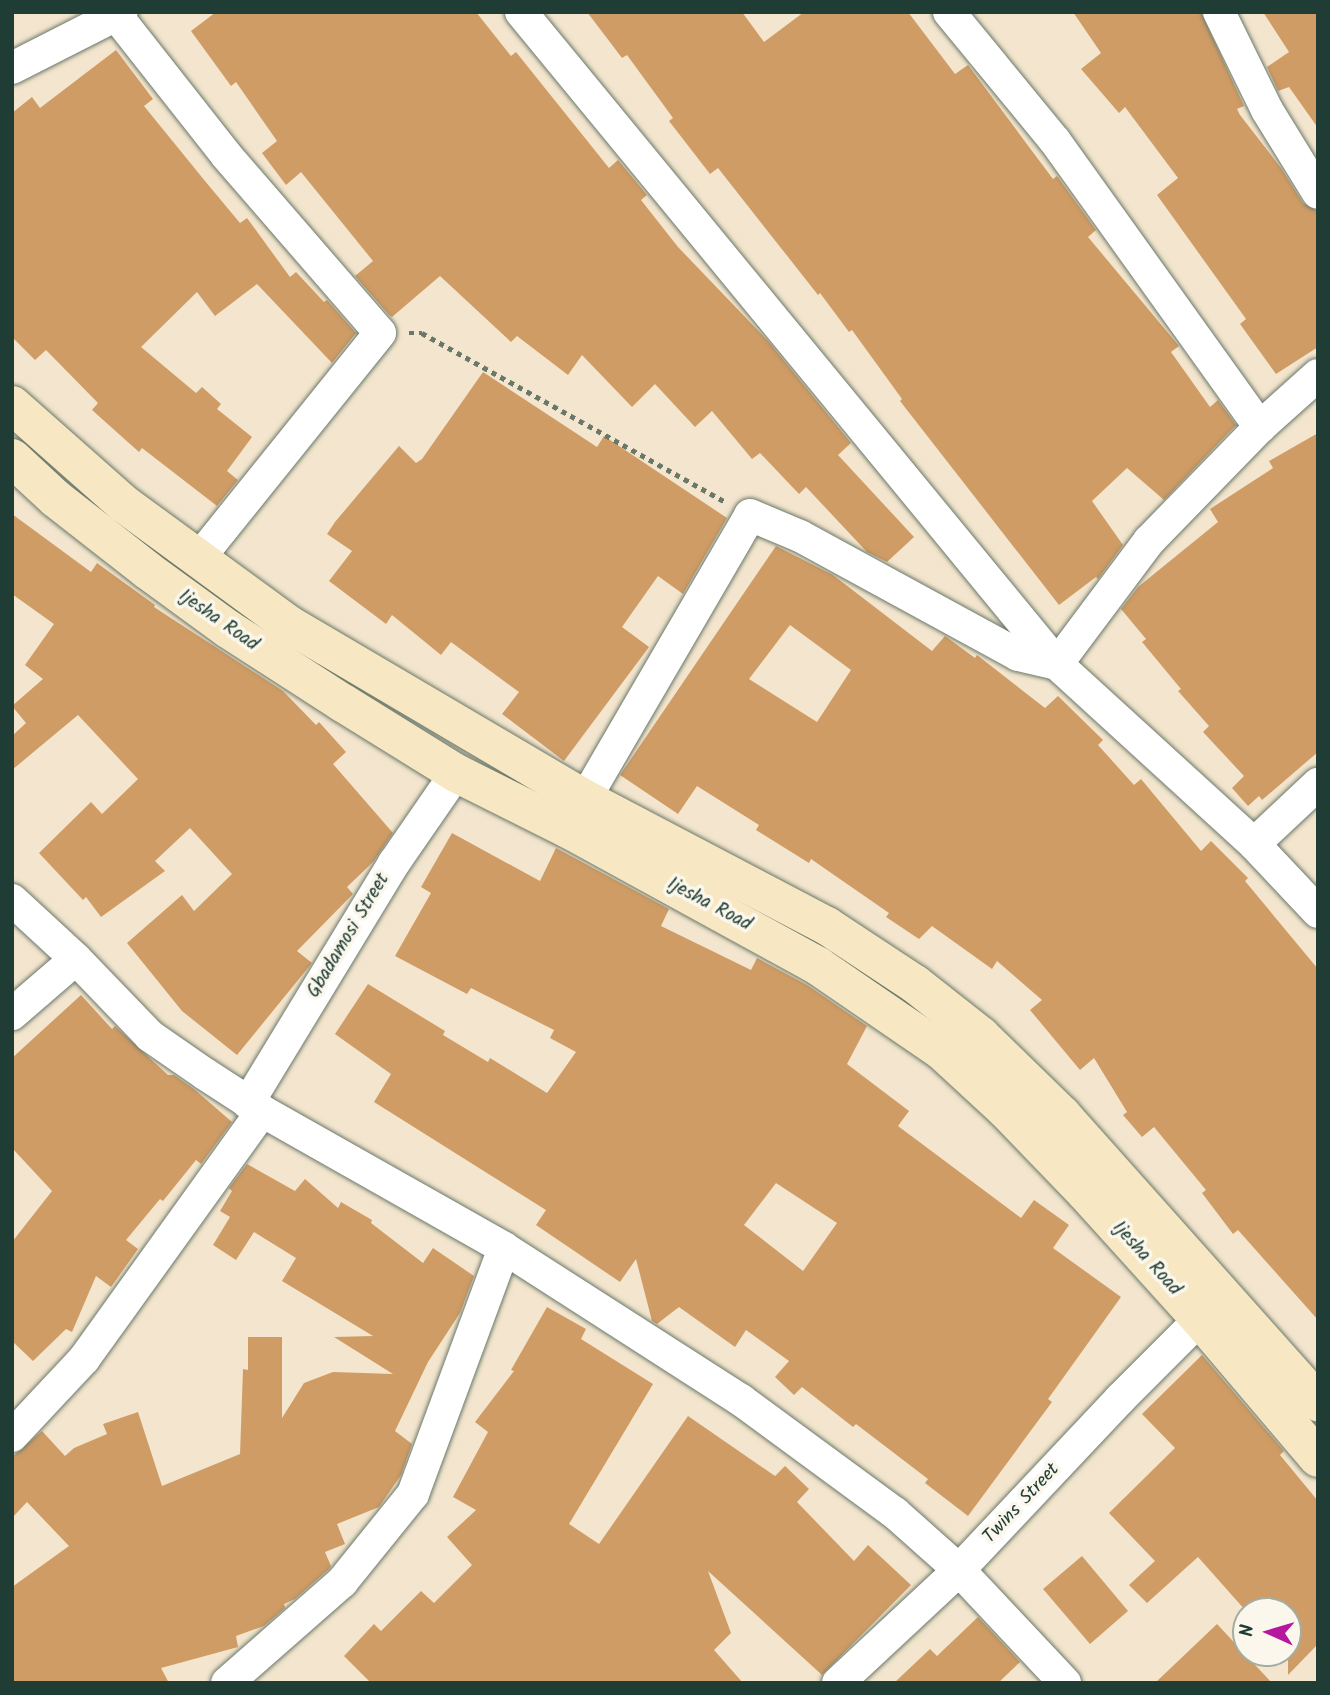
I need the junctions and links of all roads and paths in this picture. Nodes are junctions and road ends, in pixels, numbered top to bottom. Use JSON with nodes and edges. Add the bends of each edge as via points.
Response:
{"nodes":[{"id":1,"x":521,"y":12,"type":"edge"},
{"id":2,"x":949,"y":12,"type":"edge"},
{"id":3,"x":1219,"y":12,"type":"edge"},
{"id":4,"x":119,"y":14,"type":"edge"},
{"id":5,"x":12,"y":68,"type":"edge"},
{"id":6,"x":1318,"y":193,"type":"edge"},
{"id":7,"x":380,"y":334,"type":"junction"},
{"id":8,"x":1318,"y":374,"type":"edge"},
{"id":9,"x":12,"y":405,"type":"edge"},
{"id":10,"x":1260,"y":427,"type":"junction"},
{"id":11,"x":12,"y":458,"type":"edge"},
{"id":12,"x":124,"y":504,"type":"junction"},
{"id":13,"x":750,"y":515,"type":"junction"},
{"id":14,"x":99,"y":534,"type":"junction"},
{"id":15,"x":199,"y":558,"type":"junction"},
{"id":16,"x":1057,"y":663,"type":"junction"},
{"id":17,"x":456,"y":773,"type":"junction"},
{"id":18,"x":1318,"y":784,"type":"edge"},
{"id":19,"x":584,"y":799,"type":"junction"},
{"id":20,"x":1254,"y":844,"type":"junction"},
{"id":21,"x":12,"y":900,"type":"edge"},
{"id":22,"x":1318,"y":912,"type":"edge"},
{"id":23,"x":76,"y":960,"type":"junction"},
{"id":24,"x":12,"y":1014,"type":"edge"},
{"id":25,"x":255,"y":1107,"type":"junction"},
{"id":26,"x":504,"y":1248,"type":"junction"},
{"id":27,"x":1200,"y":1319,"type":"junction"},
{"id":28,"x":1318,"y":1402,"type":"edge"},
{"id":29,"x":12,"y":1436,"type":"edge"},
{"id":30,"x":1318,"y":1458,"type":"edge"},
{"id":31,"x":959,"y":1570,"type":"junction"},
{"id":32,"x":228,"y":1683,"type":"edge"},
{"id":33,"x":838,"y":1683,"type":"edge"},
{"id":34,"x":1065,"y":1683,"type":"edge"}],
"edges":[{"from":1,"to":16,"type":"street"},
{"from":2,"to":10,"type":"street","via":[[1055,141]]},
{"from":3,"to":6,"type":"street","via":[[1267,110]]},
{"from":4,"to":5,"type":"street"},
{"from":4,"to":7,"type":"street","via":[[226,155]]},
{"from":7,"to":13,"type":"path","via":[[422,333]]},
{"from":7,"to":15,"type":"street"},
{"from":8,"to":10,"type":"street"},
{"from":9,"to":12,"type":"main road","name":"Ijesha Road"},
{"from":10,"to":16,"type":"street","via":[[1149,541]]},
{"from":11,"to":14,"type":"main road","name":"Ijesha Road"},
{"from":12,"to":14,"type":"main road"},
{"from":12,"to":15,"type":"main road","name":"Ijesha Road"},
{"from":13,"to":16,"type":"street","via":[[800,536],[970,632],[1018,655]]},
{"from":13,"to":19,"type":"street"},
{"from":14,"to":17,"type":"main road","name":"Ijesha Road","via":[[228,629]]},
{"from":15,"to":19,"type":"main road","name":"Ijesha Road","via":[[288,624]]},
{"from":16,"to":20,"type":"street"},
{"from":17,"to":25,"type":"street","name":"Gbadamosi Street","via":[[394,863]]},
{"from":17,"to":27,"type":"main road","name":"Ijesha Road","via":[[807,959],[942,1051],[1006,1110]]},
{"from":18,"to":20,"type":"street"},
{"from":19,"to":28,"type":"main road","name":"Ijesha Road","via":[[827,926],[981,1036],[1062,1115]]},
{"from":20,"to":22,"type":"street"},
{"from":21,"to":23,"type":"street"},
{"from":23,"to":24,"type":"street"},
{"from":23,"to":25,"type":"street","via":[[150,1036]]},
{"from":25,"to":26,"type":"street"},
{"from":25,"to":29,"type":"street","name":"Gbadamosi Street","via":[[84,1359]]},
{"from":26,"to":31,"type":"street","via":[[741,1400],[895,1513]]},
{"from":26,"to":32,"type":"street","via":[[412,1494],[342,1582]]},
{"from":27,"to":30,"type":"main road","name":"Ijesha Road"},
{"from":27,"to":31,"type":"street","name":"Twins Street"},
{"from":31,"to":33,"type":"street","name":"Twins Street"},
{"from":31,"to":34,"type":"street"}]}
